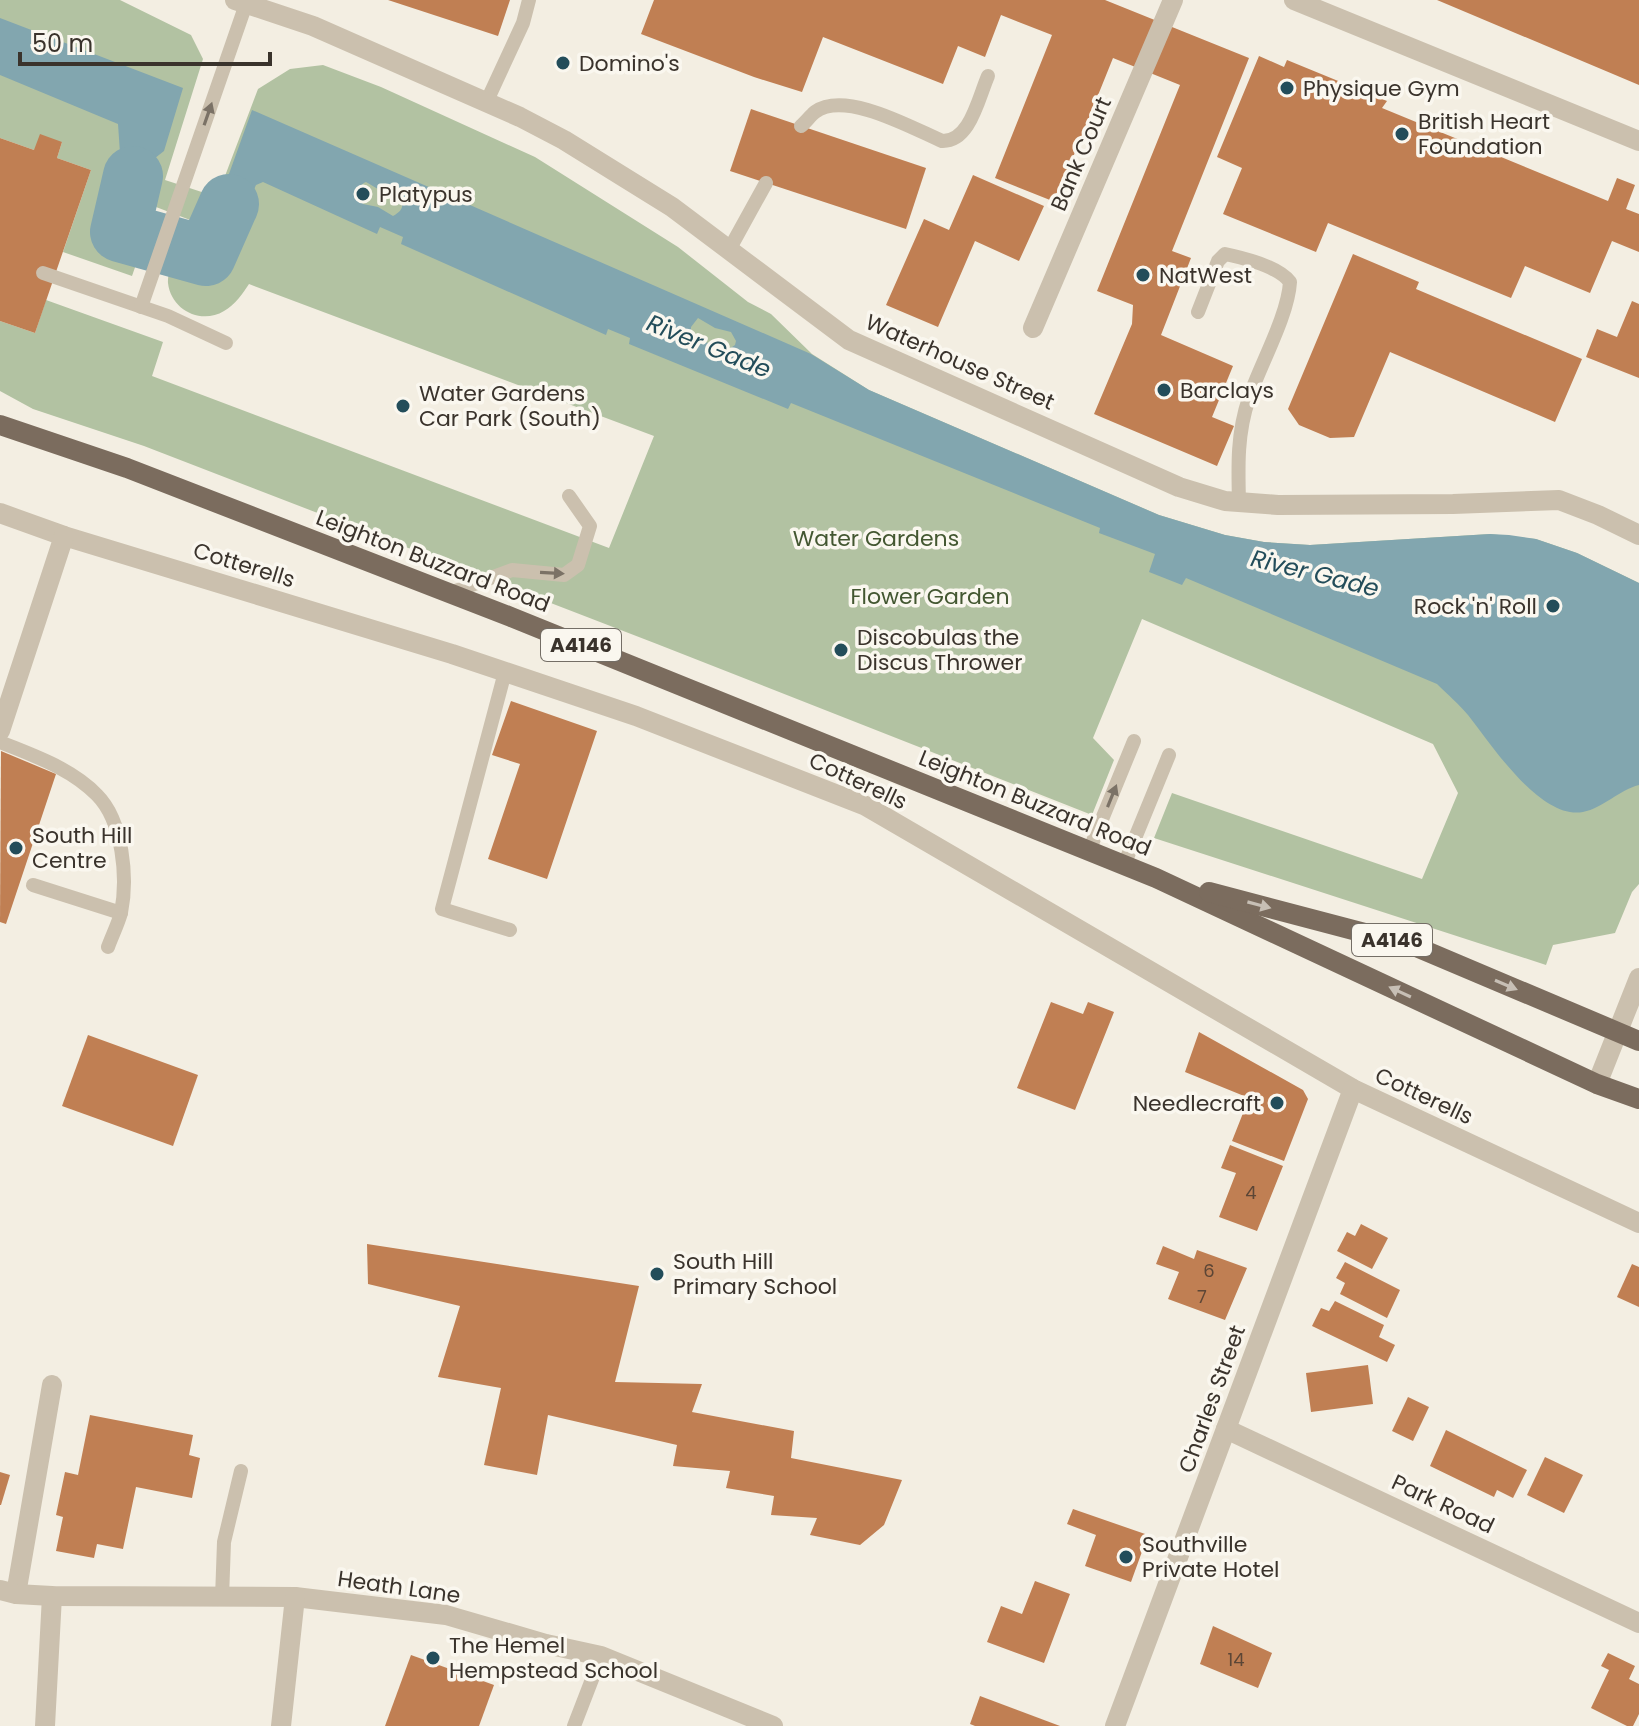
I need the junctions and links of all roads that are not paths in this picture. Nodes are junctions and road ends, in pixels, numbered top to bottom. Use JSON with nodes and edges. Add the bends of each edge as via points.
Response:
{"nodes":[{"id":1,"x":529,"y":0,"type":"edge"},
{"id":2,"x":1173,"y":0,"type":"edge"},
{"id":3,"x":1294,"y":0,"type":"edge"},
{"id":4,"x":243,"y":1,"type":"edge"},
{"id":5,"x":988,"y":76,"type":"dead end"},
{"id":6,"x":486,"y":103,"type":"junction"},
{"id":7,"x":801,"y":126,"type":"dead end"},
{"id":8,"x":1639,"y":141,"type":"edge"},
{"id":9,"x":766,"y":183,"type":"dead end"},
{"id":10,"x":729,"y":250,"type":"junction"},
{"id":11,"x":43,"y":273,"type":"dead end"},
{"id":12,"x":141,"y":307,"type":"junction"},
{"id":13,"x":1198,"y":312,"type":"dead end"},
{"id":14,"x":1033,"y":328,"type":"dead end"},
{"id":15,"x":226,"y":343,"type":"dead end"},
{"id":16,"x":0,"y":425,"type":"edge"},
{"id":17,"x":569,"y":496,"type":"dead end"},
{"id":18,"x":1239,"y":502,"type":"junction"},
{"id":19,"x":0,"y":513,"type":"edge"},
{"id":20,"x":1639,"y":535,"type":"edge"},
{"id":21,"x":64,"y":536,"type":"junction"},
{"id":22,"x":450,"y":593,"type":"junction"},
{"id":23,"x":505,"y":672,"type":"junction"},
{"id":24,"x":0,"y":731,"type":"edge"},
{"id":25,"x":1134,"y":741,"type":"dead end"},
{"id":26,"x":0,"y":742,"type":"edge"},
{"id":27,"x":1169,"y":755,"type":"dead end"},
{"id":28,"x":1089,"y":851,"type":"junction"},
{"id":29,"x":1124,"y":865,"type":"junction"},
{"id":30,"x":1156,"y":878,"type":"junction"},
{"id":31,"x":33,"y":885,"type":"dead end"},
{"id":32,"x":121,"y":913,"type":"junction"},
{"id":33,"x":510,"y":930,"type":"dead end"},
{"id":34,"x":108,"y":947,"type":"dead end"},
{"id":35,"x":1639,"y":978,"type":"edge"},
{"id":36,"x":1617,"y":1032,"type":"junction"},
{"id":37,"x":1639,"y":1041,"type":"edge"},
{"id":38,"x":1597,"y":1084,"type":"junction"},
{"id":39,"x":1353,"y":1089,"type":"junction"},
{"id":40,"x":1639,"y":1099,"type":"edge"},
{"id":41,"x":1639,"y":1223,"type":"edge"},
{"id":42,"x":52,"y":1385,"type":"dead end"},
{"id":43,"x":1226,"y":1429,"type":"junction"},
{"id":44,"x":241,"y":1471,"type":"dead end"},
{"id":45,"x":8,"y":1592,"type":"edge"},
{"id":46,"x":52,"y":1596,"type":"junction"},
{"id":47,"x":295,"y":1597,"type":"junction"},
{"id":48,"x":222,"y":1598,"type":"junction"},
{"id":49,"x":1639,"y":1623,"type":"edge"},
{"id":50,"x":601,"y":1656,"type":"junction"},
{"id":51,"x":45,"y":1726,"type":"edge"},
{"id":52,"x":281,"y":1726,"type":"edge"},
{"id":53,"x":574,"y":1726,"type":"edge"},
{"id":54,"x":773,"y":1726,"type":"edge"},
{"id":55,"x":1115,"y":1726,"type":"edge"}],
"edges":[{"from":1,"to":6,"type":"lane"},
{"from":2,"to":14,"type":"street","name":"Bank Court"},
{"from":3,"to":8,"type":"street"},
{"from":4,"to":6,"type":"street","name":"Waterhouse Street","via":[[313,26]]},
{"from":12,"to":4,"type":"lane","one_way":true},
{"from":5,"to":7,"type":"lane","via":[[963,134],[953,141],[846,105],[817,110]]},
{"from":6,"to":10,"type":"street","name":"Waterhouse Street","via":[[564,140],[672,207]]},
{"from":9,"to":10,"type":"lane"},
{"from":10,"to":18,"type":"street","name":"Waterhouse Street","via":[[849,340],[1179,487]]},
{"from":11,"to":12,"type":"lane"},
{"from":12,"to":15,"type":"lane"},
{"from":13,"to":18,"type":"lane","via":[[1225,254],[1270,269],[1290,282],[1239,434]]},
{"from":16,"to":22,"type":"main road","name":"Leighton Buzzard Road","number":"A4146","via":[[127,468]]},
{"from":22,"to":17,"type":"lane","one_way":true,"via":[[512,570],[564,575],[578,565],[590,526]]},
{"from":18,"to":20,"type":"street","name":"Waterhouse Street","via":[[1559,500]]},
{"from":19,"to":21,"type":"street","name":"Cotterells"},
{"from":21,"to":23,"type":"street","name":"Cotterells"},
{"from":21,"to":24,"type":"street"},
{"from":22,"to":28,"type":"main road","name":"Leighton Buzzard Road","number":"A4146"},
{"from":23,"to":33,"type":"lane","via":[[442,909]]},
{"from":23,"to":39,"type":"street","name":"Cotterells","via":[[636,716],[866,806]]},
{"from":28,"to":25,"type":"lane","one_way":true},
{"from":26,"to":32,"type":"lane","via":[[60,767],[98,796],[119,831]]},
{"from":27,"to":29,"type":"lane"},
{"from":28,"to":29,"type":"main road","name":"Leighton Buzzard Road","number":"A4146"},
{"from":29,"to":30,"type":"main road","name":"Leighton Buzzard Road","number":"A4146"},
{"from":30,"to":36,"type":"main road","name":"Leighton Buzzard Road","number":"A4146","one_way":true,"via":[[1414,946]]},
{"from":38,"to":30,"type":"main road","name":"Leighton Buzzard Road","number":"A4146","one_way":true},
{"from":31,"to":32,"type":"lane"},
{"from":32,"to":34,"type":"lane"},
{"from":35,"to":36,"type":"street"},
{"from":36,"to":37,"type":"main road","name":"Leighton Buzzard Road","number":"A4146"},
{"from":36,"to":38,"type":"street"},
{"from":38,"to":40,"type":"main road","name":"Leighton Buzzard Road","number":"A4146"},
{"from":39,"to":41,"type":"street","name":"Cotterells"},
{"from":39,"to":43,"type":"street","name":"Charles Street"},
{"from":42,"to":45,"type":"street"},
{"from":43,"to":49,"type":"street","name":"Park Road"},
{"from":43,"to":55,"type":"street","name":"Charles Street"},
{"from":44,"to":48,"type":"lane","via":[[224,1542]]},
{"from":45,"to":46,"type":"street","name":"Heath Lane"},
{"from":46,"to":48,"type":"street","name":"Heath Lane"},
{"from":46,"to":51,"type":"street"},
{"from":47,"to":48,"type":"street","name":"Heath Lane"},
{"from":47,"to":50,"type":"street","name":"Heath Lane","via":[[446,1615]]},
{"from":47,"to":52,"type":"street"},
{"from":50,"to":53,"type":"lane"},
{"from":50,"to":54,"type":"street","name":"Heath Lane"}]}
